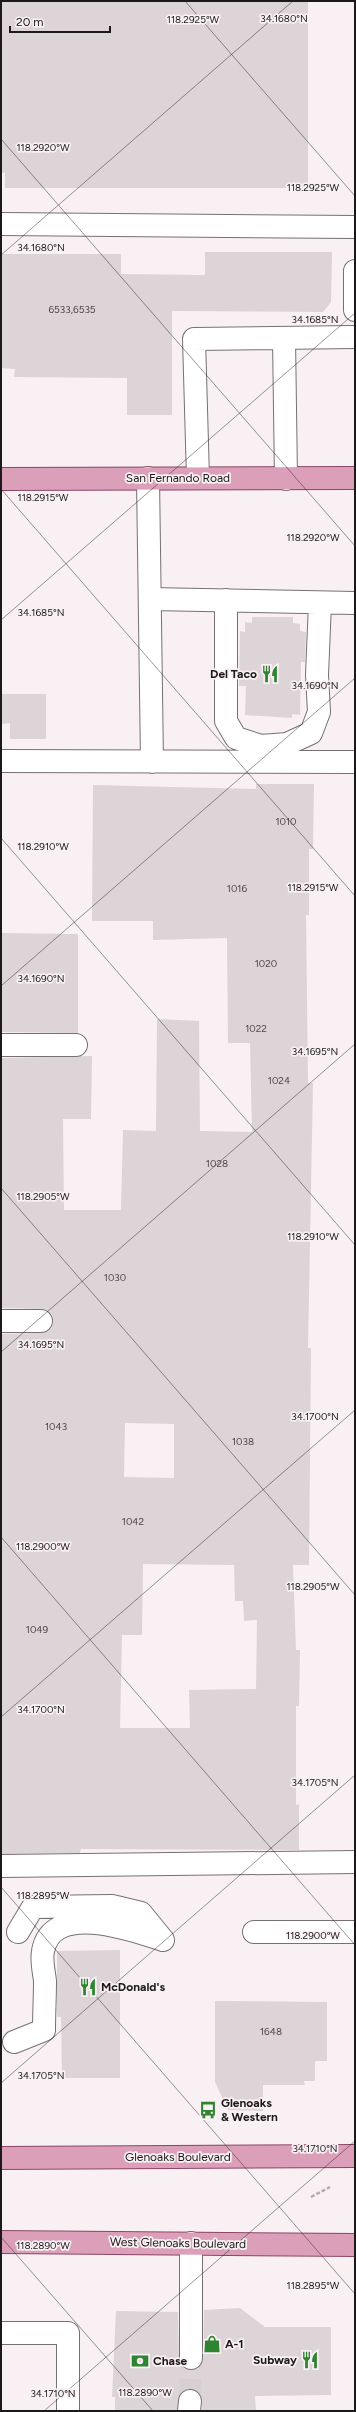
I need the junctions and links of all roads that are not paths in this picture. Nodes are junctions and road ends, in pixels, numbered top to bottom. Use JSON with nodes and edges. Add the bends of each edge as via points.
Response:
{"nodes":[{"id":1,"x":1,"y":224,"type":"edge"},
{"id":2,"x":355,"y":227,"type":"edge"},
{"id":3,"x":355,"y":271,"type":"edge"},
{"id":4,"x":355,"y":310,"type":"edge"},
{"id":5,"x":355,"y":337,"type":"edge"},
{"id":6,"x":284,"y":338,"type":"junction"},
{"id":7,"x":148,"y":478,"type":"junction"},
{"id":8,"x":198,"y":478,"type":"junction"},
{"id":9,"x":355,"y":478,"type":"edge"},
{"id":10,"x":1,"y":479,"type":"edge"},
{"id":11,"x":286,"y":479,"type":"junction"},
{"id":12,"x":150,"y":599,"type":"junction"},
{"id":13,"x":226,"y":600,"type":"junction"},
{"id":14,"x":320,"y":603,"type":"junction"},
{"id":15,"x":355,"y":603,"type":"edge"},
{"id":16,"x":1,"y":761,"type":"edge"},
{"id":17,"x":152,"y":762,"type":"junction"},
{"id":18,"x":355,"y":762,"type":"edge"},
{"id":19,"x":1,"y":1045,"type":"edge"},
{"id":20,"x":76,"y":1045,"type":"dead end"},
{"id":21,"x":1,"y":1321,"type":"edge"},
{"id":22,"x":41,"y":1321,"type":"dead end"},
{"id":23,"x":355,"y":1862,"type":"edge"},
{"id":24,"x":1,"y":1866,"type":"edge"},
{"id":25,"x":18,"y":1932,"type":"dead end"},
{"id":26,"x":254,"y":1932,"type":"dead end"},
{"id":27,"x":355,"y":1932,"type":"edge"},
{"id":28,"x":14,"y":2042,"type":"dead end"},
{"id":29,"x":355,"y":2156,"type":"edge"},
{"id":30,"x":1,"y":2158,"type":"edge"},
{"id":31,"x":1,"y":2242,"type":"edge"},
{"id":32,"x":190,"y":2243,"type":"junction"},
{"id":33,"x":355,"y":2245,"type":"edge"},
{"id":34,"x":1,"y":2333,"type":"edge"},
{"id":35,"x":191,"y":2358,"type":"tunnel mouth"},
{"id":36,"x":68,"y":2411,"type":"edge"}],
"edges":[{"from":1,"to":2,"type":"street"},
{"from":3,"to":4,"type":"street"},
{"from":5,"to":6,"type":"street"},
{"from":6,"to":8,"type":"street","via":[[194,339]]},
{"from":6,"to":11,"type":"street"},
{"from":7,"to":8,"type":"main road","name":"San Fernando Road"},
{"from":7,"to":10,"type":"main road","name":"San Fernando Road"},
{"from":7,"to":12,"type":"street"},
{"from":8,"to":11,"type":"main road","name":"San Fernando Road"},
{"from":9,"to":11,"type":"main road","name":"San Fernando Road"},
{"from":12,"to":13,"type":"street"},
{"from":12,"to":17,"type":"street"},
{"from":13,"to":14,"type":"street"},
{"from":13,"to":14,"type":"street","via":[[226,721],[236,738],[261,746],[287,744],[311,733],[319,712],[317,675]]},
{"from":14,"to":15,"type":"street"},
{"from":16,"to":17,"type":"street"},
{"from":17,"to":18,"type":"street"},
{"from":19,"to":20,"type":"street"},
{"from":21,"to":22,"type":"street"},
{"from":23,"to":24,"type":"street"},
{"from":25,"to":28,"type":"street","via":[[34,1907],[112,1906],[141,1913],[163,1940],[115,1924],[85,1922],[56,1929],[47,1937],[43,1952],[44,2030]]},
{"from":26,"to":27,"type":"street"},
{"from":29,"to":30,"type":"main road","name":"Glenoaks Boulevard"},
{"from":31,"to":32,"type":"main road","name":"West Glenoaks Boulevard"},
{"from":32,"to":33,"type":"main road","name":"West Glenoaks Boulevard"},
{"from":32,"to":35,"type":"street"},
{"from":34,"to":36,"type":"street","via":[[68,2333]]}]}
